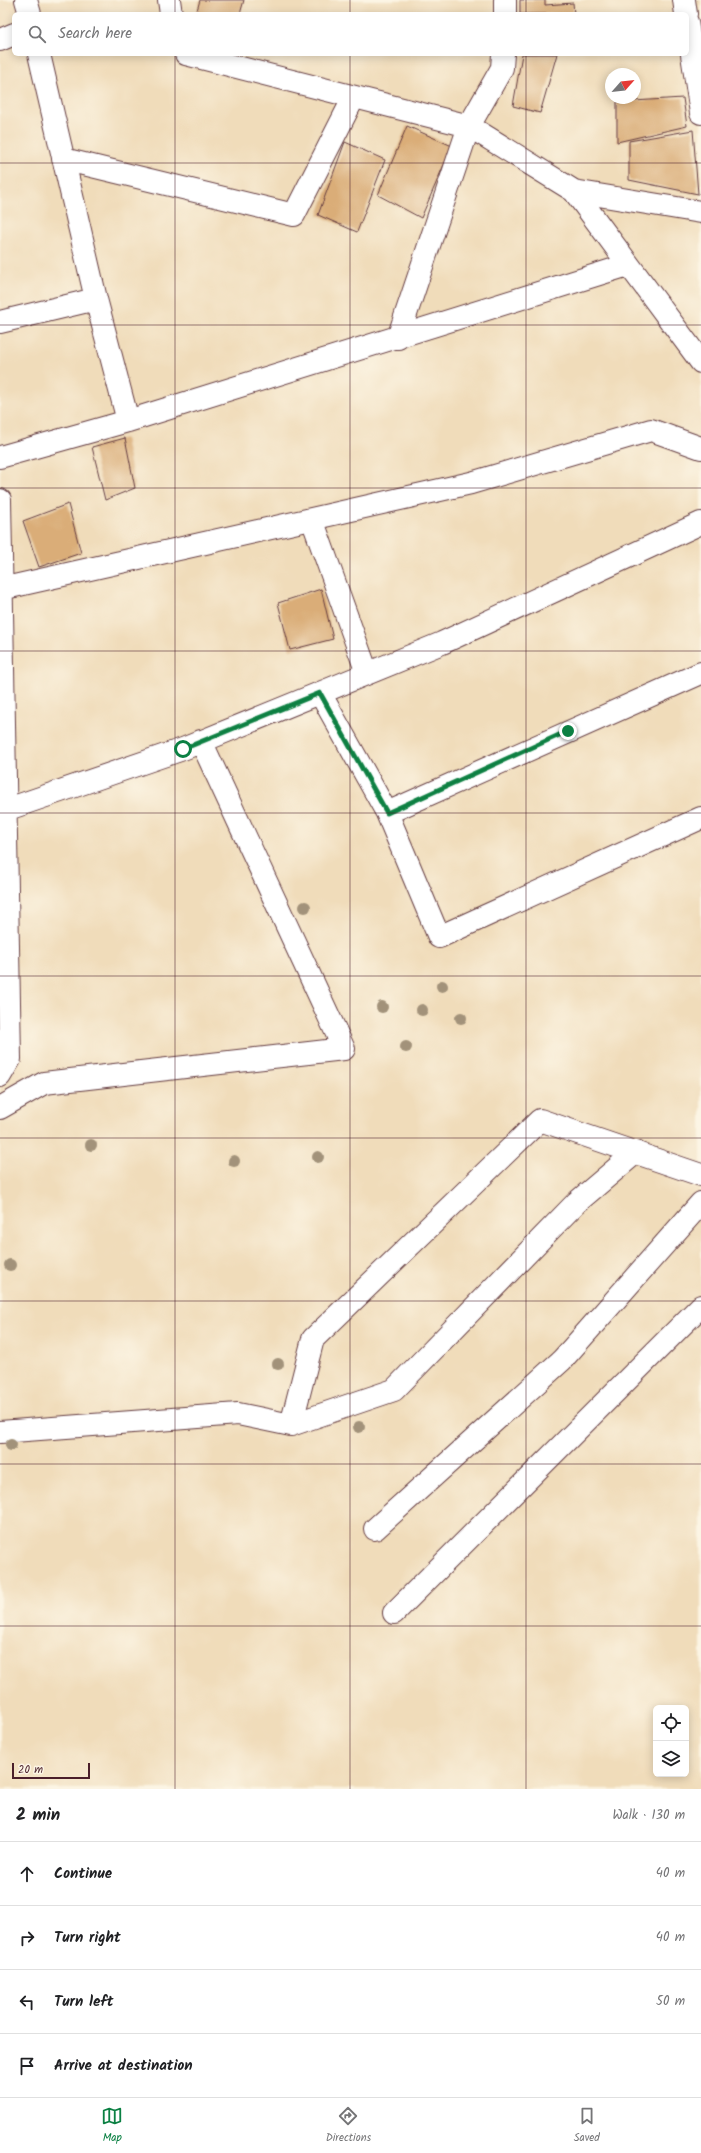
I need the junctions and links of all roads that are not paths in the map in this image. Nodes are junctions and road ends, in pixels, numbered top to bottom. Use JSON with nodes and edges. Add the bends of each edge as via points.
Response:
{"nodes":[{"id":1,"x":26,"y":0,"type":"edge"},
{"id":2,"x":169,"y":0,"type":"edge"},
{"id":3,"x":505,"y":0,"type":"edge"},
{"id":4,"x":684,"y":0,"type":"edge"},
{"id":5,"x":29,"y":12,"type":"edge"},
{"id":6,"x":171,"y":12,"type":"edge"},
{"id":7,"x":505,"y":12,"type":"edge"},
{"id":8,"x":686,"y":12,"type":"edge"},
{"id":9,"x":12,"y":35,"type":"edge"},
{"id":10,"x":689,"y":35,"type":"edge"},
{"id":11,"x":0,"y":40,"type":"edge"},
{"id":12,"x":39,"y":56,"type":"edge"},
{"id":13,"x":194,"y":56,"type":"edge"},
{"id":14,"x":503,"y":56,"type":"edge"},
{"id":15,"x":354,"y":97,"type":"junction"},
{"id":16,"x":701,"y":113,"type":"edge"},
{"id":17,"x":469,"y":126,"type":"junction"},
{"id":18,"x":63,"y":159,"type":"junction"},
{"id":19,"x":574,"y":191,"type":"junction"},
{"id":20,"x":701,"y":212,"type":"edge"},
{"id":21,"x":628,"y":265,"type":"junction"},
{"id":22,"x":96,"y":299,"type":"junction"},
{"id":23,"x":0,"y":322,"type":"edge"},
{"id":24,"x":398,"y":338,"type":"junction"},
{"id":25,"x":701,"y":362,"type":"edge"},
{"id":26,"x":128,"y":421,"type":"junction"},
{"id":27,"x":701,"y":448,"type":"edge"},
{"id":28,"x":0,"y":457,"type":"edge"},
{"id":29,"x":0,"y":500,"type":"edge"},
{"id":30,"x":312,"y":519,"type":"junction"},
{"id":31,"x":701,"y":522,"type":"edge"},
{"id":32,"x":1,"y":589,"type":"junction"},
{"id":33,"x":367,"y":673,"type":"junction"},
{"id":34,"x":701,"y":673,"type":"edge"},
{"id":35,"x":320,"y":693,"type":"junction"},
{"id":36,"x":200,"y":741,"type":"junction"},
{"id":37,"x":4,"y":810,"type":"junction"},
{"id":38,"x":387,"y":813,"type":"junction"},
{"id":39,"x":701,"y":818,"type":"edge"},
{"id":40,"x":0,"y":1076,"type":"edge"},
{"id":41,"x":0,"y":1108,"type":"edge"},
{"id":42,"x":636,"y":1152,"type":"junction"},
{"id":43,"x":701,"y":1176,"type":"edge"},
{"id":44,"x":701,"y":1203,"type":"edge"},
{"id":45,"x":701,"y":1306,"type":"edge"},
{"id":46,"x":291,"y":1425,"type":"junction"},
{"id":47,"x":0,"y":1432,"type":"edge"},
{"id":48,"x":375,"y":1529,"type":"dead end"},
{"id":49,"x":394,"y":1613,"type":"dead end"}],
"edges":[{"from":1,"to":5,"type":"street"},
{"from":2,"to":6,"type":"street"},
{"from":3,"to":7,"type":"street"},
{"from":4,"to":8,"type":"street"},
{"from":9,"to":11,"type":"street"},
{"from":10,"to":16,"type":"street"},
{"from":12,"to":18,"type":"street"},
{"from":13,"to":15,"type":"street"},
{"from":14,"to":17,"type":"street","via":[[502,68]]},
{"from":15,"to":17,"type":"street"},
{"from":15,"to":18,"type":"street","via":[[294,215]]},
{"from":17,"to":19,"type":"street"},
{"from":17,"to":24,"type":"street"},
{"from":18,"to":22,"type":"street"},
{"from":19,"to":20,"type":"street"},
{"from":19,"to":21,"type":"street"},
{"from":21,"to":24,"type":"street"},
{"from":21,"to":25,"type":"street"},
{"from":22,"to":23,"type":"street"},
{"from":22,"to":26,"type":"street"},
{"from":24,"to":26,"type":"street"},
{"from":26,"to":28,"type":"street"},
{"from":27,"to":30,"type":"street","via":[[651,430],[471,483]]},
{"from":29,"to":32,"type":"street"},
{"from":30,"to":32,"type":"street"},
{"from":30,"to":33,"type":"street"},
{"from":31,"to":33,"type":"street","via":[[442,643]]},
{"from":32,"to":37,"type":"street"},
{"from":33,"to":35,"type":"street"},
{"from":34,"to":38,"type":"street"},
{"from":35,"to":36,"type":"street"},
{"from":35,"to":38,"type":"street"},
{"from":36,"to":37,"type":"street"},
{"from":36,"to":41,"type":"street","via":[[344,1048],[44,1083]]},
{"from":37,"to":40,"type":"street","via":[[10,1059]]},
{"from":38,"to":39,"type":"street","via":[[439,937]]},
{"from":42,"to":43,"type":"street"},
{"from":42,"to":46,"type":"street","via":[[576,1203],[394,1390]]},
{"from":42,"to":46,"type":"street","via":[[540,1120],[313,1339]]},
{"from":44,"to":48,"type":"street","via":[[562,1360]]},
{"from":45,"to":49,"type":"street"},
{"from":46,"to":47,"type":"street","via":[[238,1414]]}]}
